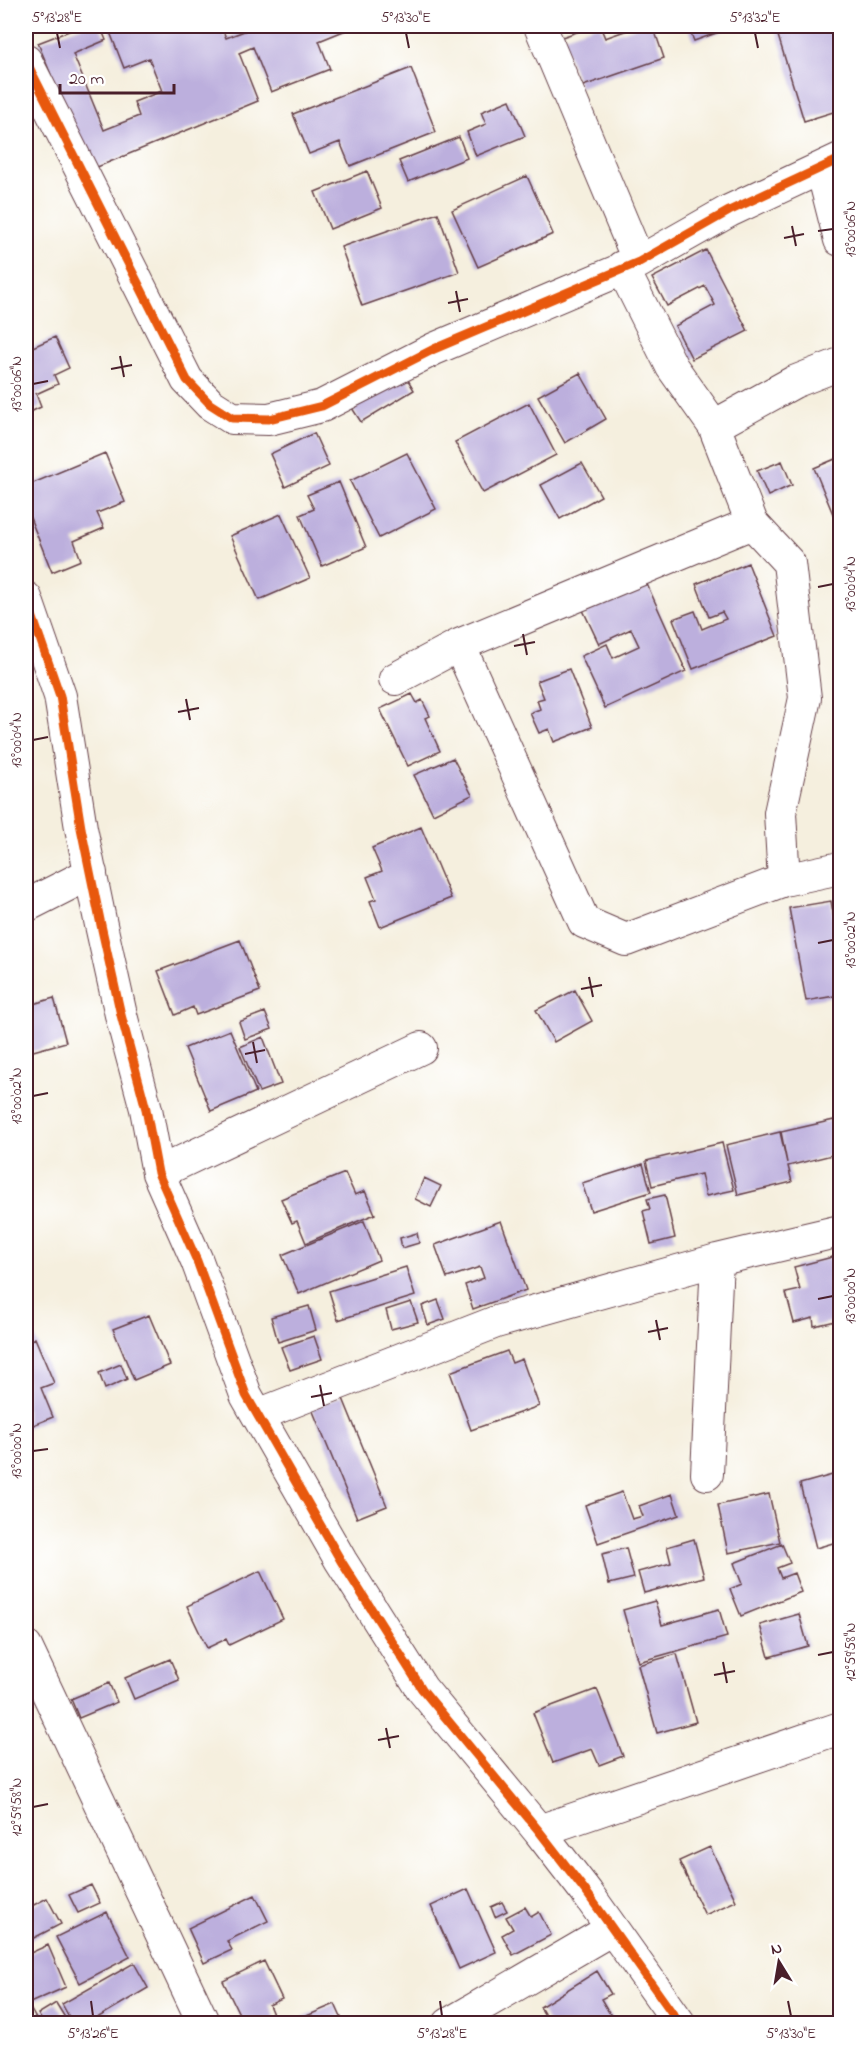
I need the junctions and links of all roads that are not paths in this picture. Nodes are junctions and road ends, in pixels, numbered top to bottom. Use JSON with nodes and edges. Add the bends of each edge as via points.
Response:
{"nodes":[{"id":1,"x":540,"y":26,"type":"edge"},
{"id":2,"x":26,"y":61,"type":"edge"},
{"id":3,"x":831,"y":164,"type":"edge"},
{"id":4,"x":840,"y":240,"type":"edge"},
{"id":5,"x":630,"y":265,"type":"junction"},
{"id":6,"x":840,"y":364,"type":"edge"},
{"id":7,"x":714,"y":426,"type":"junction"},
{"id":8,"x":752,"y":523,"type":"junction"},
{"id":9,"x":26,"y":598,"type":"edge"},
{"id":10,"x":459,"y":645,"type":"junction"},
{"id":11,"x":394,"y":679,"type":"dead end"},
{"id":12,"x":840,"y":868,"type":"edge"},
{"id":13,"x":90,"y":873,"type":"junction"},
{"id":14,"x":784,"y":880,"type":"junction"},
{"id":15,"x":26,"y":906,"type":"edge"},
{"id":16,"x":421,"y":1048,"type":"dead end"},
{"id":17,"x":158,"y":1173,"type":"junction"},
{"id":18,"x":840,"y":1231,"type":"edge"},
{"id":19,"x":717,"y":1260,"type":"junction"},
{"id":20,"x":258,"y":1415,"type":"junction"},
{"id":21,"x":706,"y":1474,"type":"dead end"},
{"id":22,"x":26,"y":1647,"type":"edge"},
{"id":23,"x":840,"y":1728,"type":"edge"},
{"id":24,"x":539,"y":1831,"type":"junction"},
{"id":25,"x":612,"y":1929,"type":"junction"},
{"id":26,"x":204,"y":2024,"type":"edge"},
{"id":27,"x":449,"y":2024,"type":"edge"},
{"id":28,"x":680,"y":2024,"type":"edge"}],
"edges":[{"from":1,"to":5,"type":"street"},
{"from":2,"to":5,"type":"street","via":[[187,380],[210,404],[232,418],[269,419],[322,406],[434,349]]},
{"from":3,"to":4,"type":"street"},
{"from":3,"to":5,"type":"street"},
{"from":5,"to":7,"type":"street","via":[[672,366]]},
{"from":6,"to":7,"type":"street","via":[[794,382]]},
{"from":7,"to":8,"type":"street"},
{"from":8,"to":10,"type":"street"},
{"from":8,"to":14,"type":"street","via":[[789,563],[805,698],[780,813]]},
{"from":9,"to":13,"type":"street","via":[[60,696]]},
{"from":10,"to":11,"type":"street"},
{"from":10,"to":14,"type":"street","via":[[584,922],[626,940]]},
{"from":12,"to":14,"type":"street"},
{"from":13,"to":15,"type":"street"},
{"from":13,"to":17,"type":"street"},
{"from":16,"to":17,"type":"street"},
{"from":17,"to":20,"type":"street","via":[[197,1261],[246,1395]]},
{"from":18,"to":19,"type":"street"},
{"from":19,"to":20,"type":"street","via":[[496,1322]]},
{"from":19,"to":21,"type":"street"},
{"from":20,"to":24,"type":"street","via":[[341,1561],[422,1689]]},
{"from":22,"to":26,"type":"street"},
{"from":23,"to":24,"type":"street"},
{"from":24,"to":25,"type":"street"},
{"from":25,"to":27,"type":"street"},
{"from":25,"to":28,"type":"street"}]}
